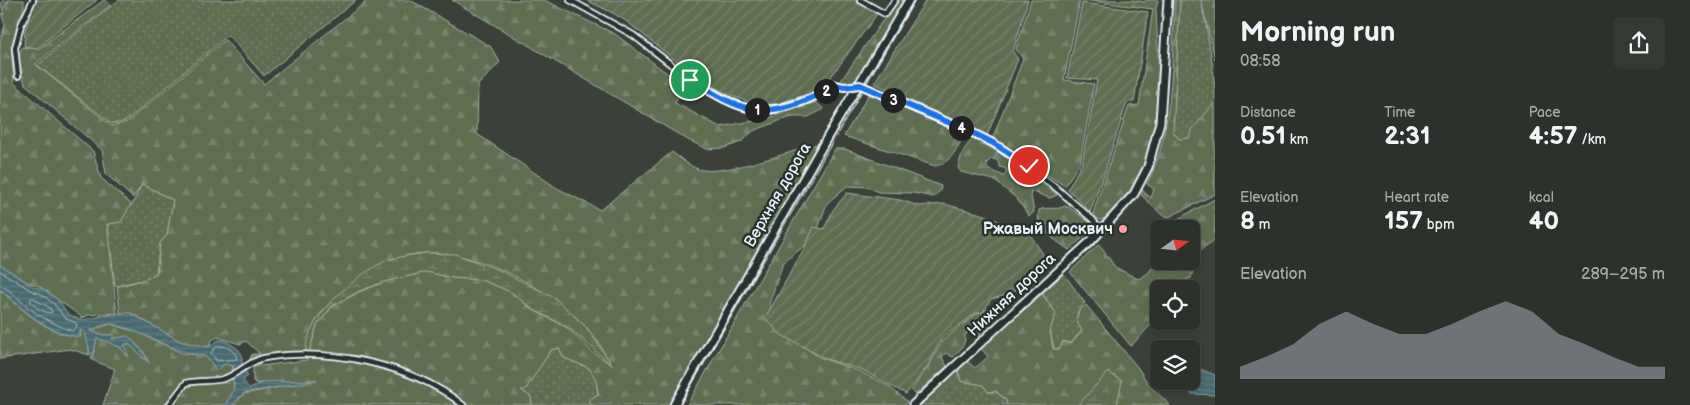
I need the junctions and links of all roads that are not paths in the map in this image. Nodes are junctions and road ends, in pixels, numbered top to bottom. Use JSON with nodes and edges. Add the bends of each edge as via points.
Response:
{"nodes":[{"id":1,"x":33,"y":0,"type":"edge"},
{"id":2,"x":570,"y":0,"type":"edge"},
{"id":3,"x":860,"y":0,"type":"edge"},
{"id":4,"x":895,"y":0,"type":"edge"},
{"id":5,"x":909,"y":0,"type":"edge"},
{"id":6,"x":1168,"y":0,"type":"edge"},
{"id":7,"x":18,"y":76,"type":"dead end"},
{"id":8,"x":860,"y":85,"type":"junction"},
{"id":9,"x":1101,"y":231,"type":"junction"},
{"id":10,"x":169,"y":405,"type":"edge"},
{"id":11,"x":463,"y":405,"type":"edge"},
{"id":12,"x":674,"y":405,"type":"edge"},
{"id":13,"x":913,"y":405,"type":"edge"}],
"edges":[{"from":1,"to":7,"type":"street","via":[[14,48]]},
{"from":2,"to":8,"type":"street","via":[[633,35],[690,80],[740,106],[771,110],[824,93],[832,84],[844,87]]},
{"from":3,"to":4,"type":"street","via":[[885,14]]},
{"from":5,"to":8,"type":"main road","name":"Верхняя дорога"},
{"from":6,"to":9,"type":"main road","name":"Нижняя дорога","via":[[1156,144],[1134,194]]},
{"from":8,"to":9,"type":"street","via":[[993,143],[1055,187]]},
{"from":8,"to":12,"type":"main road","name":"Верхняя дорога"},
{"from":9,"to":13,"type":"main road","name":"Нижняя дорога"},
{"from":10,"to":11,"type":"street","via":[[186,383],[222,380],[261,358],[299,354],[362,360],[393,369],[442,390]]}]}
